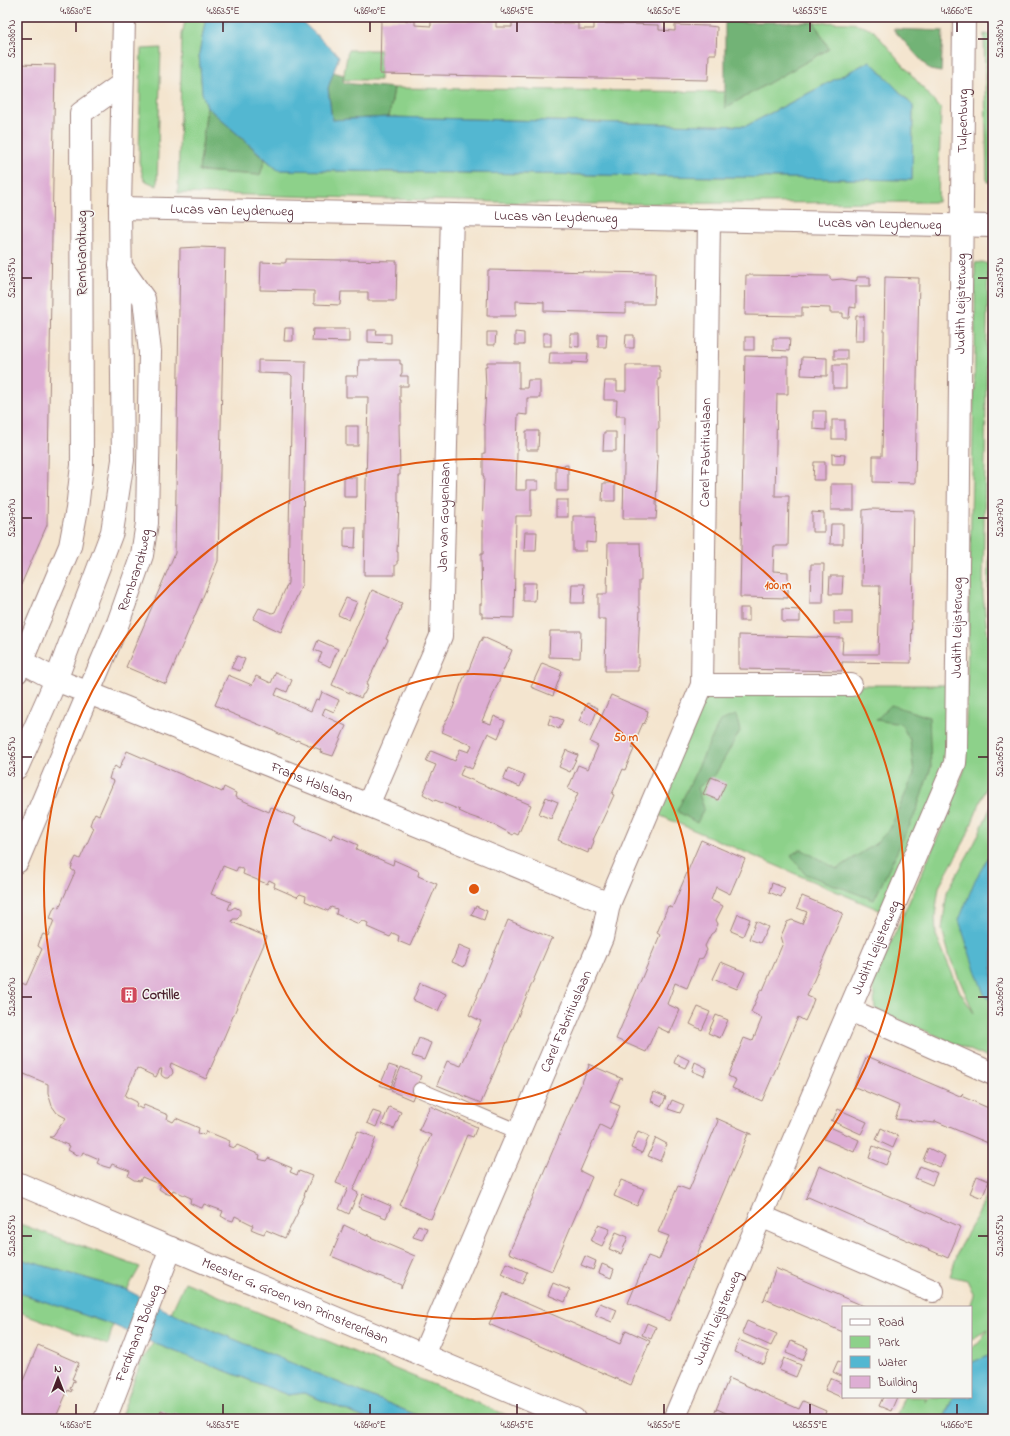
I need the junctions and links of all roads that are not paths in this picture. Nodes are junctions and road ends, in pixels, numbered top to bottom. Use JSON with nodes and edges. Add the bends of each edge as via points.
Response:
{"nodes":[{"id":1,"x":124,"y":17,"type":"edge"},
{"id":2,"x":964,"y":17,"type":"edge"},
{"id":3,"x":122,"y":84,"type":"junction"},
{"id":4,"x":120,"y":208,"type":"junction"},
{"id":5,"x":452,"y":215,"type":"junction"},
{"id":6,"x":709,"y":220,"type":"junction"},
{"id":7,"x":962,"y":224,"type":"junction"},
{"id":8,"x":993,"y":226,"type":"edge"},
{"id":9,"x":120,"y":265,"type":"junction"},
{"id":10,"x":19,"y":664,"type":"edge"},
{"id":11,"x":56,"y":680,"type":"junction"},
{"id":12,"x":702,"y":685,"type":"junction"},
{"id":13,"x":852,"y":685,"type":"dead end"},
{"id":14,"x":89,"y":693,"type":"junction"},
{"id":15,"x":17,"y":768,"type":"edge"},
{"id":16,"x":368,"y":805,"type":"junction"},
{"id":17,"x":17,"y":862,"type":"edge"},
{"id":18,"x":609,"y":904,"type":"junction"},
{"id":19,"x":850,"y":1010,"type":"junction"},
{"id":20,"x":993,"y":1074,"type":"edge"},
{"id":21,"x":420,"y":1090,"type":"dead end"},
{"id":22,"x":519,"y":1132,"type":"junction"},
{"id":23,"x":17,"y":1183,"type":"edge"},
{"id":24,"x":761,"y":1216,"type":"junction"},
{"id":25,"x":171,"y":1248,"type":"junction"},
{"id":26,"x":933,"y":1291,"type":"dead end"},
{"id":27,"x":423,"y":1355,"type":"junction"},
{"id":28,"x":105,"y":1419,"type":"edge"},
{"id":29,"x":574,"y":1419,"type":"edge"},
{"id":30,"x":674,"y":1419,"type":"edge"}],
"edges":[{"from":1,"to":3,"type":"street"},
{"from":2,"to":7,"type":"street","name":"Tulpenburg"},
{"from":3,"to":4,"type":"street"},
{"from":3,"to":10,"type":"street","name":"Rembrandtweg","via":[[81,113],[82,465],[70,546]]},
{"from":4,"to":5,"type":"street","name":"Lucas van Leydenweg"},
{"from":4,"to":9,"type":"street"},
{"from":5,"to":6,"type":"street","name":"Lucas van Leydenweg"},
{"from":5,"to":16,"type":"street","name":"Jan van Goyenlaan","via":[[441,636]]},
{"from":6,"to":7,"type":"street","name":"Lucas van Leydenweg"},
{"from":6,"to":12,"type":"street","name":"Carel Fabritiuslaan"},
{"from":7,"to":8,"type":"street","name":"Lucas van Leydenweg"},
{"from":7,"to":19,"type":"street","name":"Judith Leijsterweg","via":[[955,763]]},
{"from":9,"to":11,"type":"street","via":[[123,460],[112,532]]},
{"from":9,"to":14,"type":"street","name":"Rembrandtweg","via":[[144,299],[150,352],[146,523],[142,556]]},
{"from":10,"to":11,"type":"street","name":"Frans Halslaan"},
{"from":11,"to":14,"type":"street","name":"Frans Halslaan"},
{"from":11,"to":15,"type":"street"},
{"from":12,"to":13,"type":"street"},
{"from":12,"to":18,"type":"street","name":"Carel Fabritiuslaan"},
{"from":14,"to":16,"type":"street","name":"Frans Halslaan"},
{"from":14,"to":17,"type":"street","name":"Rembrandtweg"},
{"from":16,"to":18,"type":"street","name":"Frans Halslaan"},
{"from":18,"to":22,"type":"street","name":"Carel Fabritiuslaan","via":[[602,938]]},
{"from":19,"to":20,"type":"street","name":"Judith Leijsterweg"},
{"from":19,"to":24,"type":"street","name":"Judith Leijsterweg"},
{"from":21,"to":22,"type":"lane"},
{"from":22,"to":27,"type":"street","name":"Carel Fabritiuslaan"},
{"from":23,"to":25,"type":"street","name":"Meester G. Groen van Prinstererlaan"},
{"from":24,"to":26,"type":"street"},
{"from":24,"to":30,"type":"street","name":"Judith Leijsterweg"},
{"from":25,"to":27,"type":"street","name":"Meester G. Groen van Prinstererlaan"},
{"from":25,"to":28,"type":"street","name":"Ferdinand Bolweg"},
{"from":27,"to":29,"type":"street","name":"Meester G. Groen van Prinstererlaan"}]}
